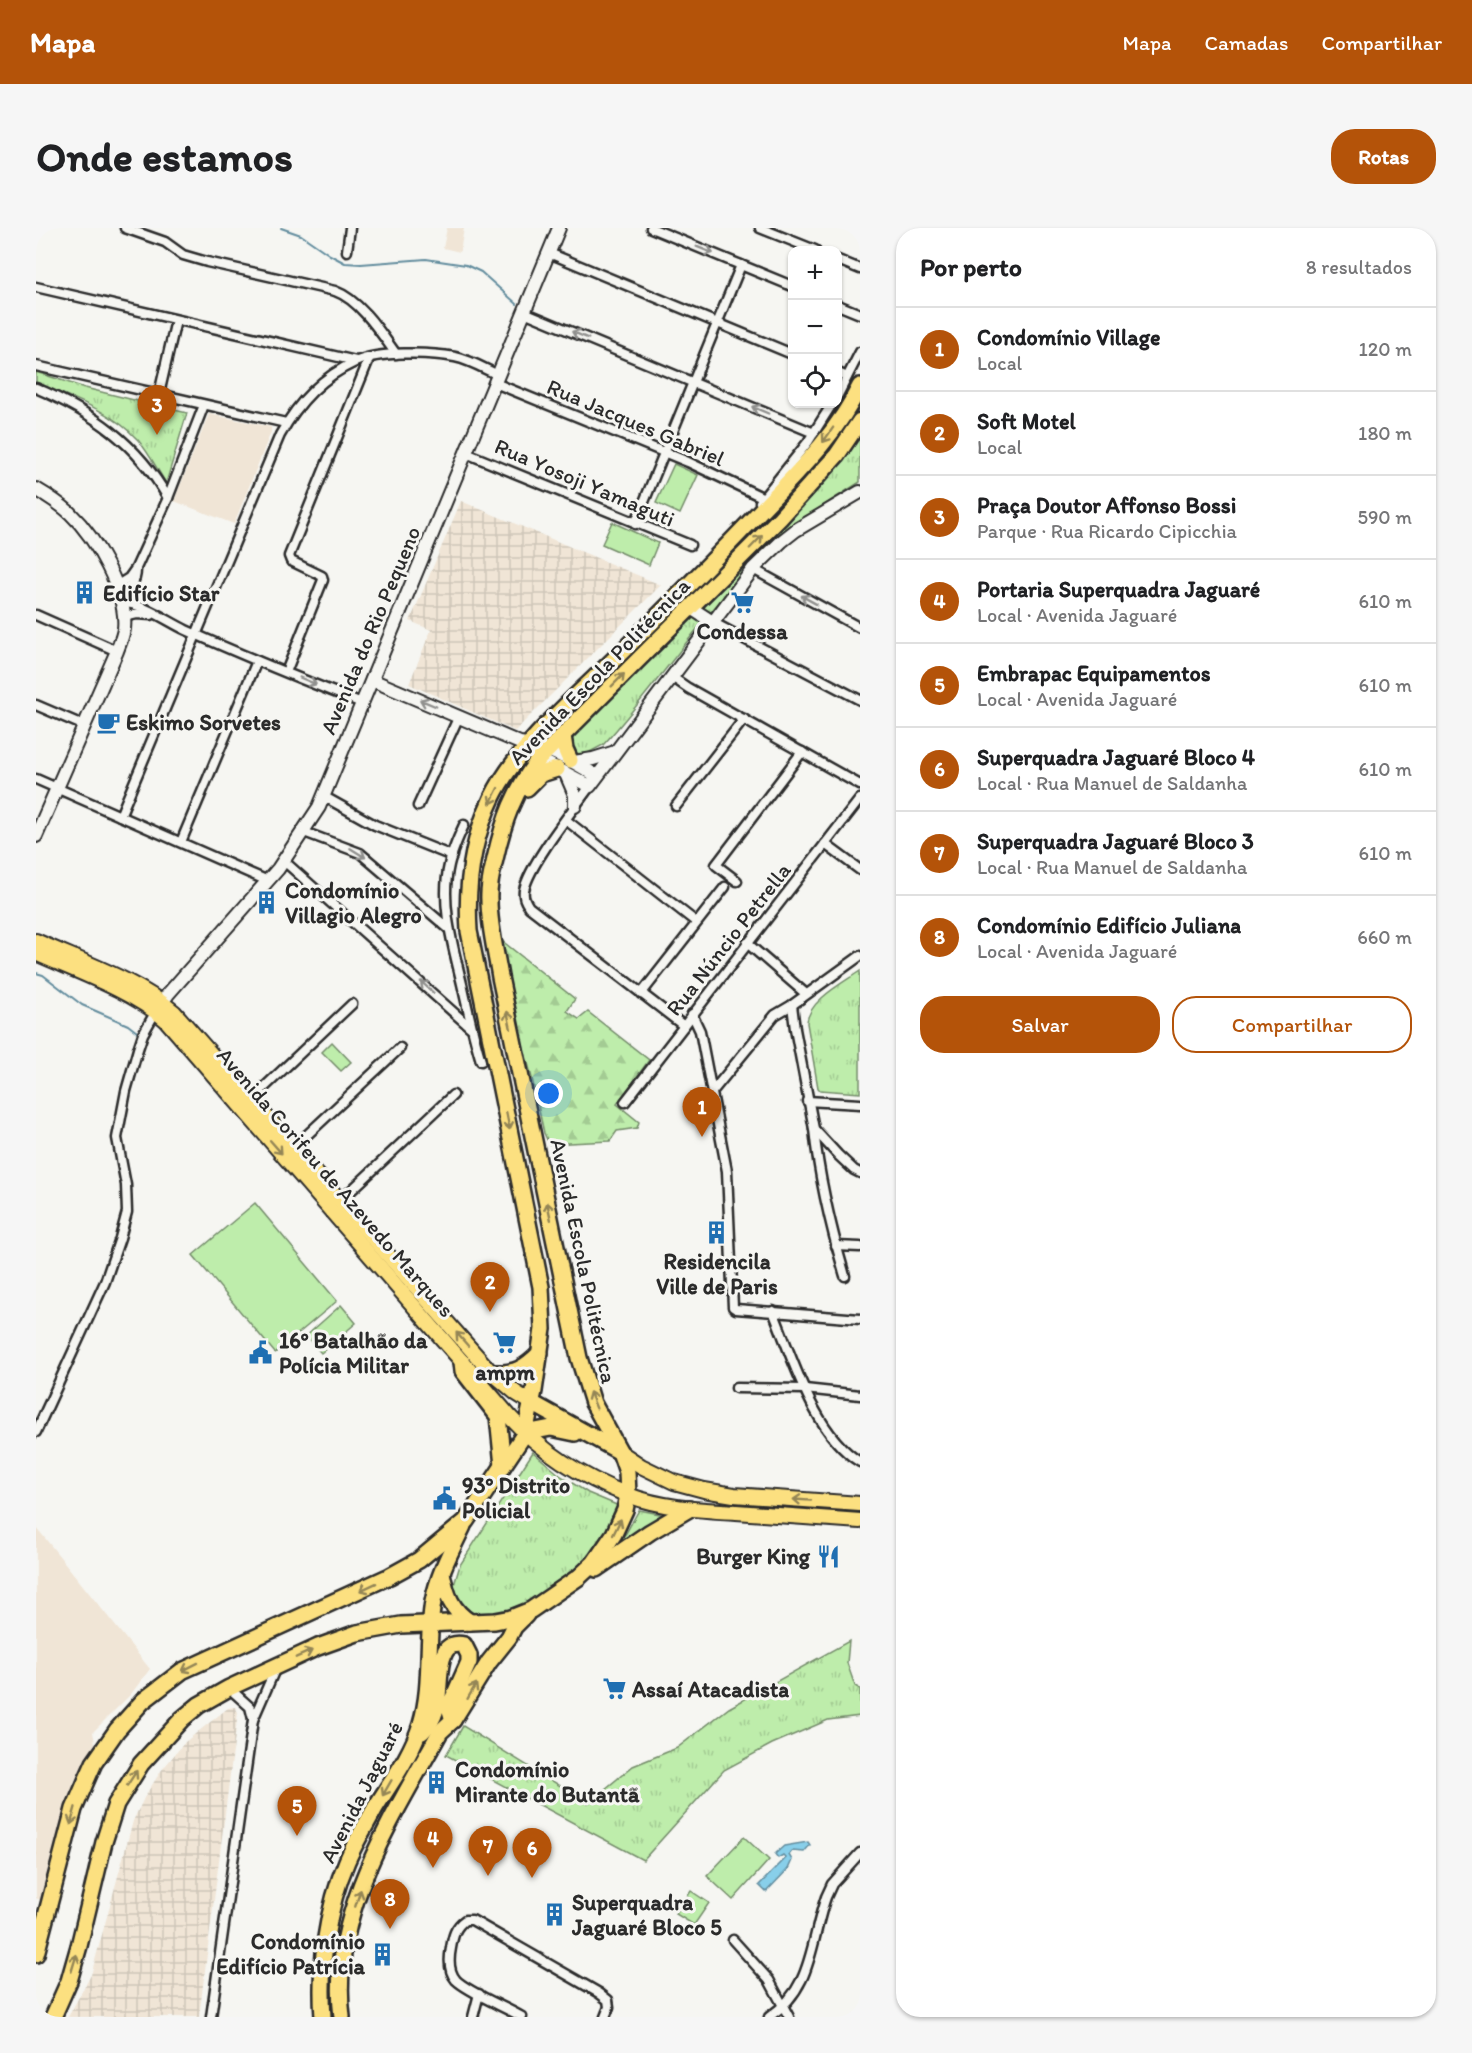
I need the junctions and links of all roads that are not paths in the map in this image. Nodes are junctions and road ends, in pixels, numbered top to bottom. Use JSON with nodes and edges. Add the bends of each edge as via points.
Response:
{"nodes":[{"id":1,"x":125,"y":228,"type":"edge"},
{"id":2,"x":350,"y":228,"type":"edge"},
{"id":3,"x":559,"y":228,"type":"edge"},
{"id":4,"x":651,"y":228,"type":"edge"},
{"id":5,"x":760,"y":228,"type":"edge"},
{"id":6,"x":805,"y":246,"type":"edge"},
{"id":7,"x":347,"y":251,"type":"dead end"},
{"id":8,"x":549,"y":253,"type":"junction"},
{"id":9,"x":842,"y":262,"type":"edge"},
{"id":10,"x":741,"y":265,"type":"junction"},
{"id":11,"x":860,"y":269,"type":"edge"},
{"id":12,"x":788,"y":284,"type":"edge"},
{"id":13,"x":36,"y":287,"type":"edge"},
{"id":14,"x":842,"y":307,"type":"edge"},
{"id":15,"x":524,"y":312,"type":"junction"},
{"id":16,"x":860,"y":314,"type":"edge"},
{"id":17,"x":176,"y":320,"type":"junction"},
{"id":18,"x":718,"y":323,"type":"junction"},
{"id":19,"x":788,"y":352,"type":"edge"},
{"id":20,"x":860,"y":352,"type":"edge"},
{"id":21,"x":396,"y":354,"type":"junction"},
{"id":22,"x":369,"y":358,"type":"junction"},
{"id":23,"x":356,"y":361,"type":"junction"},
{"id":24,"x":36,"y":366,"type":"edge"},
{"id":25,"x":496,"y":379,"type":"junction"},
{"id":26,"x":854,"y":381,"type":"edge"},
{"id":27,"x":693,"y":382,"type":"junction"},
{"id":28,"x":36,"y":388,"type":"edge"},
{"id":29,"x":842,"y":391,"type":"edge"},
{"id":30,"x":159,"y":394,"type":"junction"},
{"id":31,"x":204,"y":405,"type":"junction"},
{"id":32,"x":830,"y":408,"type":"edge"},
{"id":33,"x":860,"y":421,"type":"edge"},
{"id":34,"x":286,"y":423,"type":"junction"},
{"id":35,"x":814,"y":433,"type":"junction"},
{"id":36,"x":664,"y":452,"type":"junction"},
{"id":37,"x":466,"y":453,"type":"junction"},
{"id":38,"x":36,"y":489,"type":"edge"},
{"id":39,"x":860,"y":492,"type":"edge"},
{"id":40,"x":762,"y":497,"type":"junction"},
{"id":41,"x":168,"y":498,"type":"junction"},
{"id":42,"x":750,"y":521,"type":"junction"},
{"id":43,"x":635,"y":524,"type":"junction"},
{"id":44,"x":690,"y":545,"type":"dead end"},
{"id":45,"x":135,"y":568,"type":"junction"},
{"id":46,"x":753,"y":569,"type":"junction"},
{"id":47,"x":695,"y":580,"type":"junction"},
{"id":48,"x":121,"y":593,"type":"junction"},
{"id":49,"x":135,"y":605,"type":"junction"},
{"id":50,"x":691,"y":608,"type":"junction"},
{"id":51,"x":36,"y":615,"type":"edge"},
{"id":52,"x":158,"y":616,"type":"junction"},
{"id":53,"x":124,"y":617,"type":"junction"},
{"id":54,"x":714,"y":622,"type":"junction"},
{"id":55,"x":860,"y":628,"type":"edge"},
{"id":56,"x":196,"y":634,"type":"junction"},
{"id":57,"x":117,"y":651,"type":"junction"},
{"id":58,"x":257,"y":661,"type":"junction"},
{"id":59,"x":286,"y":672,"type":"junction"},
{"id":60,"x":672,"y":677,"type":"junction"},
{"id":61,"x":372,"y":680,"type":"junction"},
{"id":62,"x":860,"y":700,"type":"edge"},
{"id":63,"x":362,"y":703,"type":"junction"},
{"id":64,"x":36,"y":705,"type":"edge"},
{"id":65,"x":459,"y":716,"type":"junction"},
{"id":66,"x":744,"y":719,"type":"junction"},
{"id":67,"x":84,"y":726,"type":"junction"},
{"id":68,"x":563,"y":735,"type":"junction"},
{"id":69,"x":528,"y":746,"type":"junction"},
{"id":70,"x":615,"y":752,"type":"junction"},
{"id":71,"x":802,"y":752,"type":"junction"},
{"id":72,"x":543,"y":755,"type":"junction"},
{"id":73,"x":567,"y":766,"type":"junction"},
{"id":74,"x":36,"y":779,"type":"edge"},
{"id":75,"x":594,"y":781,"type":"junction"},
{"id":76,"x":860,"y":785,"type":"edge"},
{"id":77,"x":57,"y":788,"type":"junction"},
{"id":78,"x":323,"y":796,"type":"junction"},
{"id":79,"x":860,"y":799,"type":"edge"},
{"id":80,"x":418,"y":806,"type":"dead end"},
{"id":81,"x":576,"y":806,"type":"junction"},
{"id":82,"x":676,"y":806,"type":"dead end"},
{"id":83,"x":508,"y":812,"type":"junction"},
{"id":84,"x":120,"y":816,"type":"junction"},
{"id":85,"x":566,"y":820,"type":"junction"},
{"id":86,"x":464,"y":825,"type":"dead end"},
{"id":87,"x":304,"y":832,"type":"junction"},
{"id":88,"x":36,"y":836,"type":"edge"},
{"id":89,"x":181,"y":842,"type":"junction"},
{"id":90,"x":825,"y":844,"type":"junction"},
{"id":91,"x":452,"y":856,"type":"junction"},
{"id":92,"x":284,"y":861,"type":"junction"},
{"id":93,"x":860,"y":870,"type":"edge"},
{"id":94,"x":268,"y":881,"type":"junction"},
{"id":95,"x":737,"y":881,"type":"dead end"},
{"id":96,"x":724,"y":887,"type":"dead end"},
{"id":97,"x":696,"y":922,"type":"junction"},
{"id":98,"x":449,"y":929,"type":"junction"},
{"id":99,"x":36,"y":941,"type":"edge"},
{"id":100,"x":747,"y":944,"type":"junction"},
{"id":101,"x":36,"y":953,"type":"edge"},
{"id":102,"x":860,"y":956,"type":"edge"},
{"id":103,"x":641,"y":994,"type":"junction"},
{"id":104,"x":806,"y":994,"type":"junction"},
{"id":105,"x":352,"y":1004,"type":"dead end"},
{"id":106,"x":792,"y":1005,"type":"junction"},
{"id":107,"x":159,"y":1007,"type":"junction"},
{"id":108,"x":692,"y":1014,"type":"junction"},
{"id":109,"x":684,"y":1026,"type":"junction"},
{"id":110,"x":470,"y":1027,"type":"junction"},
{"id":111,"x":400,"y":1048,"type":"dead end"},
{"id":112,"x":481,"y":1061,"type":"dead end"},
{"id":113,"x":712,"y":1092,"type":"junction"},
{"id":114,"x":453,"y":1095,"type":"dead end"},
{"id":115,"x":251,"y":1100,"type":"junction"},
{"id":116,"x":807,"y":1101,"type":"junction"},
{"id":117,"x":625,"y":1102,"type":"dead end"},
{"id":118,"x":860,"y":1104,"type":"edge"},
{"id":119,"x":814,"y":1129,"type":"junction"},
{"id":120,"x":293,"y":1148,"type":"junction"},
{"id":121,"x":860,"y":1173,"type":"edge"},
{"id":122,"x":340,"y":1201,"type":"junction"},
{"id":123,"x":836,"y":1246,"type":"junction"},
{"id":124,"x":860,"y":1248,"type":"edge"},
{"id":125,"x":845,"y":1276,"type":"dead end"},
{"id":126,"x":773,"y":1311,"type":"junction"},
{"id":127,"x":860,"y":1319,"type":"edge"},
{"id":128,"x":540,"y":1353,"type":"junction"},
{"id":129,"x":462,"y":1362,"type":"junction"},
{"id":130,"x":492,"y":1373,"type":"junction"},
{"id":131,"x":736,"y":1388,"type":"dead end"},
{"id":132,"x":805,"y":1389,"type":"junction"},
{"id":133,"x":860,"y":1395,"type":"edge"},
{"id":134,"x":532,"y":1403,"type":"junction"},
{"id":135,"x":36,"y":1432,"type":"edge"},
{"id":136,"x":525,"y":1433,"type":"junction"},
{"id":137,"x":588,"y":1436,"type":"junction"},
{"id":138,"x":620,"y":1452,"type":"junction"},
{"id":139,"x":860,"y":1462,"type":"edge"},
{"id":140,"x":503,"y":1466,"type":"junction"},
{"id":141,"x":628,"y":1496,"type":"junction"},
{"id":142,"x":860,"y":1504,"type":"edge"},
{"id":143,"x":689,"y":1509,"type":"junction"},
{"id":144,"x":466,"y":1521,"type":"junction"},
{"id":145,"x":860,"y":1521,"type":"edge"},
{"id":146,"x":442,"y":1570,"type":"junction"},
{"id":147,"x":531,"y":1610,"type":"junction"},
{"id":148,"x":470,"y":1622,"type":"junction"},
{"id":149,"x":431,"y":1624,"type":"junction"},
{"id":150,"x":277,"y":1665,"type":"junction"},
{"id":151,"x":230,"y":1688,"type":"junction"},
{"id":152,"x":254,"y":1720,"type":"junction"},
{"id":153,"x":453,"y":1720,"type":"junction"},
{"id":154,"x":417,"y":1737,"type":"junction"},
{"id":155,"x":860,"y":1853,"type":"edge"},
{"id":156,"x":733,"y":1940,"type":"dead end"},
{"id":157,"x":36,"y":1954,"type":"edge"},
{"id":158,"x":479,"y":1994,"type":"junction"},
{"id":159,"x":784,"y":2006,"type":"junction"},
{"id":160,"x":53,"y":2017,"type":"edge"},
{"id":161,"x":211,"y":2017,"type":"edge"},
{"id":162,"x":324,"y":2017,"type":"edge"},
{"id":163,"x":342,"y":2017,"type":"edge"},
{"id":164,"x":473,"y":2017,"type":"edge"},
{"id":165,"x":522,"y":2017,"type":"edge"},
{"id":166,"x":605,"y":2017,"type":"edge"},
{"id":167,"x":769,"y":2017,"type":"edge"},
{"id":168,"x":789,"y":2017,"type":"edge"}],
"edges":[{"from":1,"to":21,"type":"street","via":[[165,242],[183,255],[346,295]]},
{"from":2,"to":7,"type":"street"},
{"from":3,"to":8,"type":"street","name":"Avenida do Rio Pequeno"},
{"from":4,"to":10,"type":"street","one_way":true},
{"from":5,"to":6,"type":"street"},
{"from":8,"to":15,"type":"street","name":"Avenida do Rio Pequeno"},
{"from":8,"to":18,"type":"street"},
{"from":9,"to":11,"type":"street"},
{"from":10,"to":12,"type":"street"},
{"from":10,"to":18,"type":"street"},
{"from":13,"to":17,"type":"street"},
{"from":14,"to":16,"type":"street"},
{"from":15,"to":25,"type":"street","name":"Avenida do Rio Pequeno"},
{"from":27,"to":15,"type":"street","one_way":true},
{"from":17,"to":23,"type":"street"},
{"from":17,"to":30,"type":"street"},
{"from":18,"to":19,"type":"street"},
{"from":18,"to":27,"type":"street"},
{"from":20,"to":26,"type":"street","name":"Avenida Escola Politécnica"},
{"from":21,"to":22,"type":"street","name":"Rua Jacques Gabriel"},
{"from":21,"to":25,"type":"street","name":"Rua Jacques Gabriel","via":[[458,357]]},
{"from":22,"to":23,"type":"street","name":"Rua Jacques Gabriel"},
{"from":22,"to":59,"type":"street","via":[[291,551],[291,561],[323,580]]},
{"from":23,"to":34,"type":"street","via":[[309,394]]},
{"from":24,"to":30,"type":"street"},
{"from":25,"to":36,"type":"street","name":"Rua Jacques Gabriel"},
{"from":25,"to":37,"type":"street","name":"Avenida do Rio Pequeno"},
{"from":26,"to":29,"type":"street","name":"Avenida Escola Politécnica"},
{"from":26,"to":42,"type":"highway","name":"Avenida Escola Politécnica","one_way":true,"via":[[820,447]]},
{"from":35,"to":27,"type":"street","one_way":true},
{"from":27,"to":36,"type":"street"},
{"from":28,"to":41,"type":"street","via":[[120,438],[147,465]]},
{"from":30,"to":31,"type":"street"},
{"from":31,"to":34,"type":"street"},
{"from":31,"to":41,"type":"street"},
{"from":32,"to":35,"type":"street","name":"Avenida Escola Politécnica"},
{"from":50,"to":33,"type":"highway","name":"Avenida Escola Politécnica","one_way":true,"via":[[814,482]]},
{"from":34,"to":56,"type":"street"},
{"from":35,"to":40,"type":"street","name":"Avenida Escola Politécnica"},
{"from":36,"to":40,"type":"street","name":"Rua Jacques Gabriel"},
{"from":36,"to":43,"type":"street"},
{"from":37,"to":43,"type":"street","name":"Rua Yosoji Yamaguti"},
{"from":37,"to":61,"type":"street","name":"Avenida do Rio Pequeno"},
{"from":38,"to":48,"type":"street","via":[[70,513],[84,529]]},
{"from":39,"to":46,"type":"street","via":[[796,530]]},
{"from":40,"to":42,"type":"street","name":"Avenida Escola Politécnica"},
{"from":41,"to":45,"type":"street"},
{"from":42,"to":47,"type":"highway","name":"Avenida Escola Politécnica"},
{"from":43,"to":44,"type":"street","name":"Rua Yosoji Yamaguti"},
{"from":45,"to":48,"type":"street"},
{"from":45,"to":48,"type":"street","via":[[136,577]]},
{"from":46,"to":54,"type":"street"},
{"from":55,"to":46,"type":"street","one_way":true},
{"from":47,"to":50,"type":"highway","via":[[687,594]]},
{"from":47,"to":69,"type":"highway","name":"Avenida Escola Politécnica"},
{"from":48,"to":49,"type":"street"},
{"from":48,"to":49,"type":"street"},
{"from":48,"to":53,"type":"street"},
{"from":49,"to":52,"type":"street"},
{"from":50,"to":54,"type":"street"},
{"from":68,"to":50,"type":"highway","name":"Avenida Escola Politécnica","one_way":true},
{"from":51,"to":57,"type":"street"},
{"from":52,"to":53,"type":"street"},
{"from":52,"to":56,"type":"street"},
{"from":53,"to":57,"type":"street"},
{"from":54,"to":60,"type":"street"},
{"from":54,"to":62,"type":"street"},
{"from":56,"to":58,"type":"street"},
{"from":56,"to":84,"type":"street"},
{"from":57,"to":67,"type":"street"},
{"from":58,"to":59,"type":"street"},
{"from":58,"to":89,"type":"street"},
{"from":59,"to":63,"type":"street","one_way":true},
{"from":60,"to":66,"type":"street"},
{"from":60,"to":70,"type":"street"},
{"from":61,"to":63,"type":"street","name":"Avenida do Rio Pequeno"},
{"from":65,"to":61,"type":"street","one_way":true},
{"from":63,"to":78,"type":"street","name":"Avenida do Rio Pequeno"},
{"from":64,"to":67,"type":"street"},
{"from":65,"to":69,"type":"street"},
{"from":65,"to":80,"type":"street"},
{"from":66,"to":71,"type":"street"},
{"from":66,"to":82,"type":"street"},
{"from":67,"to":77,"type":"street"},
{"from":68,"to":72,"type":"highway","name":"Avenida Escola Politécnica"},
{"from":68,"to":73,"type":"highway"},
{"from":69,"to":72,"type":"street"},
{"from":69,"to":128,"type":"highway","name":"Avenida Escola Politécnica","one_way":true,"via":[[492,797],[480,827],[472,856],[468,907],[541,1287]]},
{"from":70,"to":73,"type":"street"},
{"from":70,"to":75,"type":"street"},
{"from":71,"to":76,"type":"street"},
{"from":71,"to":95,"type":"street","via":[[716,865]]},
{"from":72,"to":73,"type":"street"},
{"from":72,"to":83,"type":"highway","name":"Avenida Escola Politécnica","via":[[519,786]]},
{"from":73,"to":75,"type":"street"},
{"from":73,"to":81,"type":"street"},
{"from":73,"to":83,"type":"highway","via":[[541,774]]},
{"from":74,"to":77,"type":"street"},
{"from":75,"to":81,"type":"street"},
{"from":77,"to":84,"type":"street"},
{"from":77,"to":88,"type":"street"},
{"from":78,"to":87,"type":"street","name":"Avenida do Rio Pequeno"},
{"from":78,"to":91,"type":"street","via":[[375,825]]},
{"from":79,"to":90,"type":"street","name":"Rua Núncio Petrella"},
{"from":81,"to":85,"type":"street"},
{"from":138,"to":83,"type":"highway","name":"Avenida Escola Politécnica","one_way":true,"via":[[593,1403],[584,1377],[490,918],[489,884]]},
{"from":84,"to":89,"type":"street"},
{"from":85,"to":97,"type":"street"},
{"from":85,"to":103,"type":"street","via":[[528,881],[524,897],[529,907]]},
{"from":86,"to":91,"type":"street"},
{"from":87,"to":92,"type":"street","name":"Avenida do Rio Pequeno"},
{"from":87,"to":98,"type":"street","one_way":true,"via":[[360,853]]},
{"from":89,"to":94,"type":"street"},
{"from":90,"to":93,"type":"street"},
{"from":90,"to":100,"type":"street","name":"Rua Núncio Petrella"},
{"from":91,"to":98,"type":"street","via":[[447,890]]},
{"from":92,"to":94,"type":"street","name":"Avenida do Rio Pequeno"},
{"from":110,"to":92,"type":"street","one_way":true},
{"from":94,"to":107,"type":"street","name":"Avenida do Rio Pequeno"},
{"from":96,"to":97,"type":"street"},
{"from":97,"to":103,"type":"street"},
{"from":98,"to":110,"type":"street"},
{"from":99,"to":107,"type":"main road","name":"Avenida Corifeu de Azevedo Marques","via":[[120,979]]},
{"from":100,"to":104,"type":"street"},
{"from":100,"to":108,"type":"street","name":"Rua Núncio Petrella"},
{"from":101,"to":107,"type":"main road","name":"Avenida Corifeu de Azevedo Marques"},
{"from":102,"to":104,"type":"street"},
{"from":103,"to":109,"type":"street"},
{"from":104,"to":106,"type":"street"},
{"from":105,"to":115,"type":"street"},
{"from":106,"to":113,"type":"street","via":[[775,1015]]},
{"from":106,"to":116,"type":"street"},
{"from":107,"to":115,"type":"main road","name":"Avenida Corifeu de Azevedo Marques","via":[[174,1012]]},
{"from":107,"to":129,"type":"main road","name":"Avenida Corifeu de Azevedo Marques","one_way":true,"via":[[166,1020]]},
{"from":107,"to":135,"type":"street","via":[[138,1049],[117,1138],[127,1212],[120,1238],[105,1282]]},
{"from":108,"to":109,"type":"street","name":"Rua Núncio Petrella"},
{"from":108,"to":113,"type":"street","via":[[700,1031]]},
{"from":109,"to":117,"type":"street","name":"Rua Núncio Petrella"},
{"from":110,"to":112,"type":"street"},
{"from":111,"to":120,"type":"street"},
{"from":113,"to":126,"type":"street","via":[[727,1171],[733,1307]]},
{"from":114,"to":122,"type":"street"},
{"from":115,"to":120,"type":"main road","name":"Avenida Corifeu de Azevedo Marques"},
{"from":116,"to":118,"type":"street"},
{"from":116,"to":119,"type":"street"},
{"from":119,"to":121,"type":"street"},
{"from":119,"to":123,"type":"street","via":[[817,1162]]},
{"from":120,"to":122,"type":"main road","name":"Avenida Corifeu de Azevedo Marques"},
{"from":130,"to":122,"type":"main road","name":"Avenida Corifeu de Azevedo Marques","one_way":true},
{"from":123,"to":124,"type":"street"},
{"from":123,"to":125,"type":"street"},
{"from":126,"to":127,"type":"street"},
{"from":126,"to":132,"type":"street"},
{"from":128,"to":130,"type":"highway","via":[[513,1372]]},
{"from":128,"to":134,"type":"highway","name":"Avenida Escola Politécnica"},
{"from":129,"to":136,"type":"main road","name":"Avenida Corifeu de Azevedo Marques"},
{"from":129,"to":140,"type":"highway","via":[[464,1371],[499,1419]]},
{"from":130,"to":134,"type":"main road","name":"Avenida Corifeu de Azevedo Marques"},
{"from":131,"to":132,"type":"street"},
{"from":132,"to":133,"type":"street"},
{"from":132,"to":139,"type":"street","via":[[828,1432]]},
{"from":134,"to":136,"type":"highway","name":"Avenida Escola Politécnica"},
{"from":134,"to":137,"type":"highway","name":"Avenida Corifeu de Azevedo Marques"},
{"from":136,"to":137,"type":"highway","via":[[551,1428]]},
{"from":136,"to":140,"type":"highway","name":"Avenida Escola Politécnica"},
{"from":136,"to":141,"type":"main road","name":"Avenida Corifeu de Azevedo Marques","via":[[557,1458]]},
{"from":137,"to":138,"type":"highway","name":"Avenida Corifeu de Azevedo Marques"},
{"from":138,"to":141,"type":"highway","name":"Avenida Escola Politécnica","via":[[627,1471]]},
{"from":142,"to":138,"type":"main road","name":"Avenida Corifeu de Azevedo Marques","one_way":true,"via":[[704,1490],[674,1482]]},
{"from":140,"to":144,"type":"highway","name":"Avenida Escola Politécnica"},
{"from":141,"to":143,"type":"main road","name":"Avenida Corifeu de Azevedo Marques"},
{"from":147,"to":141,"type":"highway","name":"Avenida Escola Politécnica","one_way":true,"via":[[594,1563],[619,1524]]},
{"from":143,"to":145,"type":"main road","name":"Avenida Corifeu de Azevedo Marques"},
{"from":143,"to":147,"type":"highway","via":[[551,1601]]},
{"from":144,"to":146,"type":"highway","name":"Avenida Jaguaré"},
{"from":144,"to":157,"type":"highway","name":"Avenida Escola Politécnica","one_way":true,"via":[[405,1569],[202,1661],[143,1701],[94,1763],[74,1809]]},
{"from":146,"to":148,"type":"highway","via":[[450,1600]]},
{"from":146,"to":149,"type":"highway","name":"Avenida Jaguaré"},
{"from":147,"to":148,"type":"highway","name":"Avenida Escola Politécnica","via":[[511,1618]]},
{"from":153,"to":147,"type":"highway","name":"Avenida Jaguaré","one_way":true,"via":[[489,1662]]},
{"from":148,"to":149,"type":"highway","name":"Avenida Escola Politécnica"},
{"from":150,"to":149,"type":"highway","name":"Avenida Escola Politécnica","one_way":true,"via":[[357,1633]]},
{"from":149,"to":154,"type":"highway","name":"Avenida Jaguaré","via":[[428,1688]]},
{"from":150,"to":151,"type":"highway","name":"Avenida Escola Politécnica"},
{"from":150,"to":152,"type":"street"},
{"from":151,"to":152,"type":"street","via":[[250,1707]]},
{"from":160,"to":151,"type":"highway","name":"Avenida Escola Politécnica","one_way":true,"via":[[69,1981],[116,1804],[141,1764],[182,1719]]},
{"from":152,"to":161,"type":"street"},
{"from":153,"to":154,"type":"highway","via":[[448,1707],[469,1662],[464,1645],[458,1644],[443,1654],[435,1714]]},
{"from":163,"to":153,"type":"highway","name":"Avenida Jaguaré","one_way":true,"via":[[346,1936],[365,1876],[381,1838],[440,1732]]},
{"from":154,"to":162,"type":"highway","name":"Avenida Jaguaré","one_way":true,"via":[[355,1843],[339,1885],[323,1966]]},
{"from":155,"to":159,"type":"street","via":[[832,1884],[818,1918],[801,1984]]},
{"from":156,"to":159,"type":"street","via":[[769,1980]]},
{"from":158,"to":164,"type":"street"},
{"from":158,"to":165,"type":"street"},
{"from":158,"to":166,"type":"street","via":[[456,1980],[449,1961],[454,1933],[460,1923],[469,1919],[599,1993],[608,2000]]},
{"from":159,"to":167,"type":"street"},
{"from":159,"to":168,"type":"street"}]}
